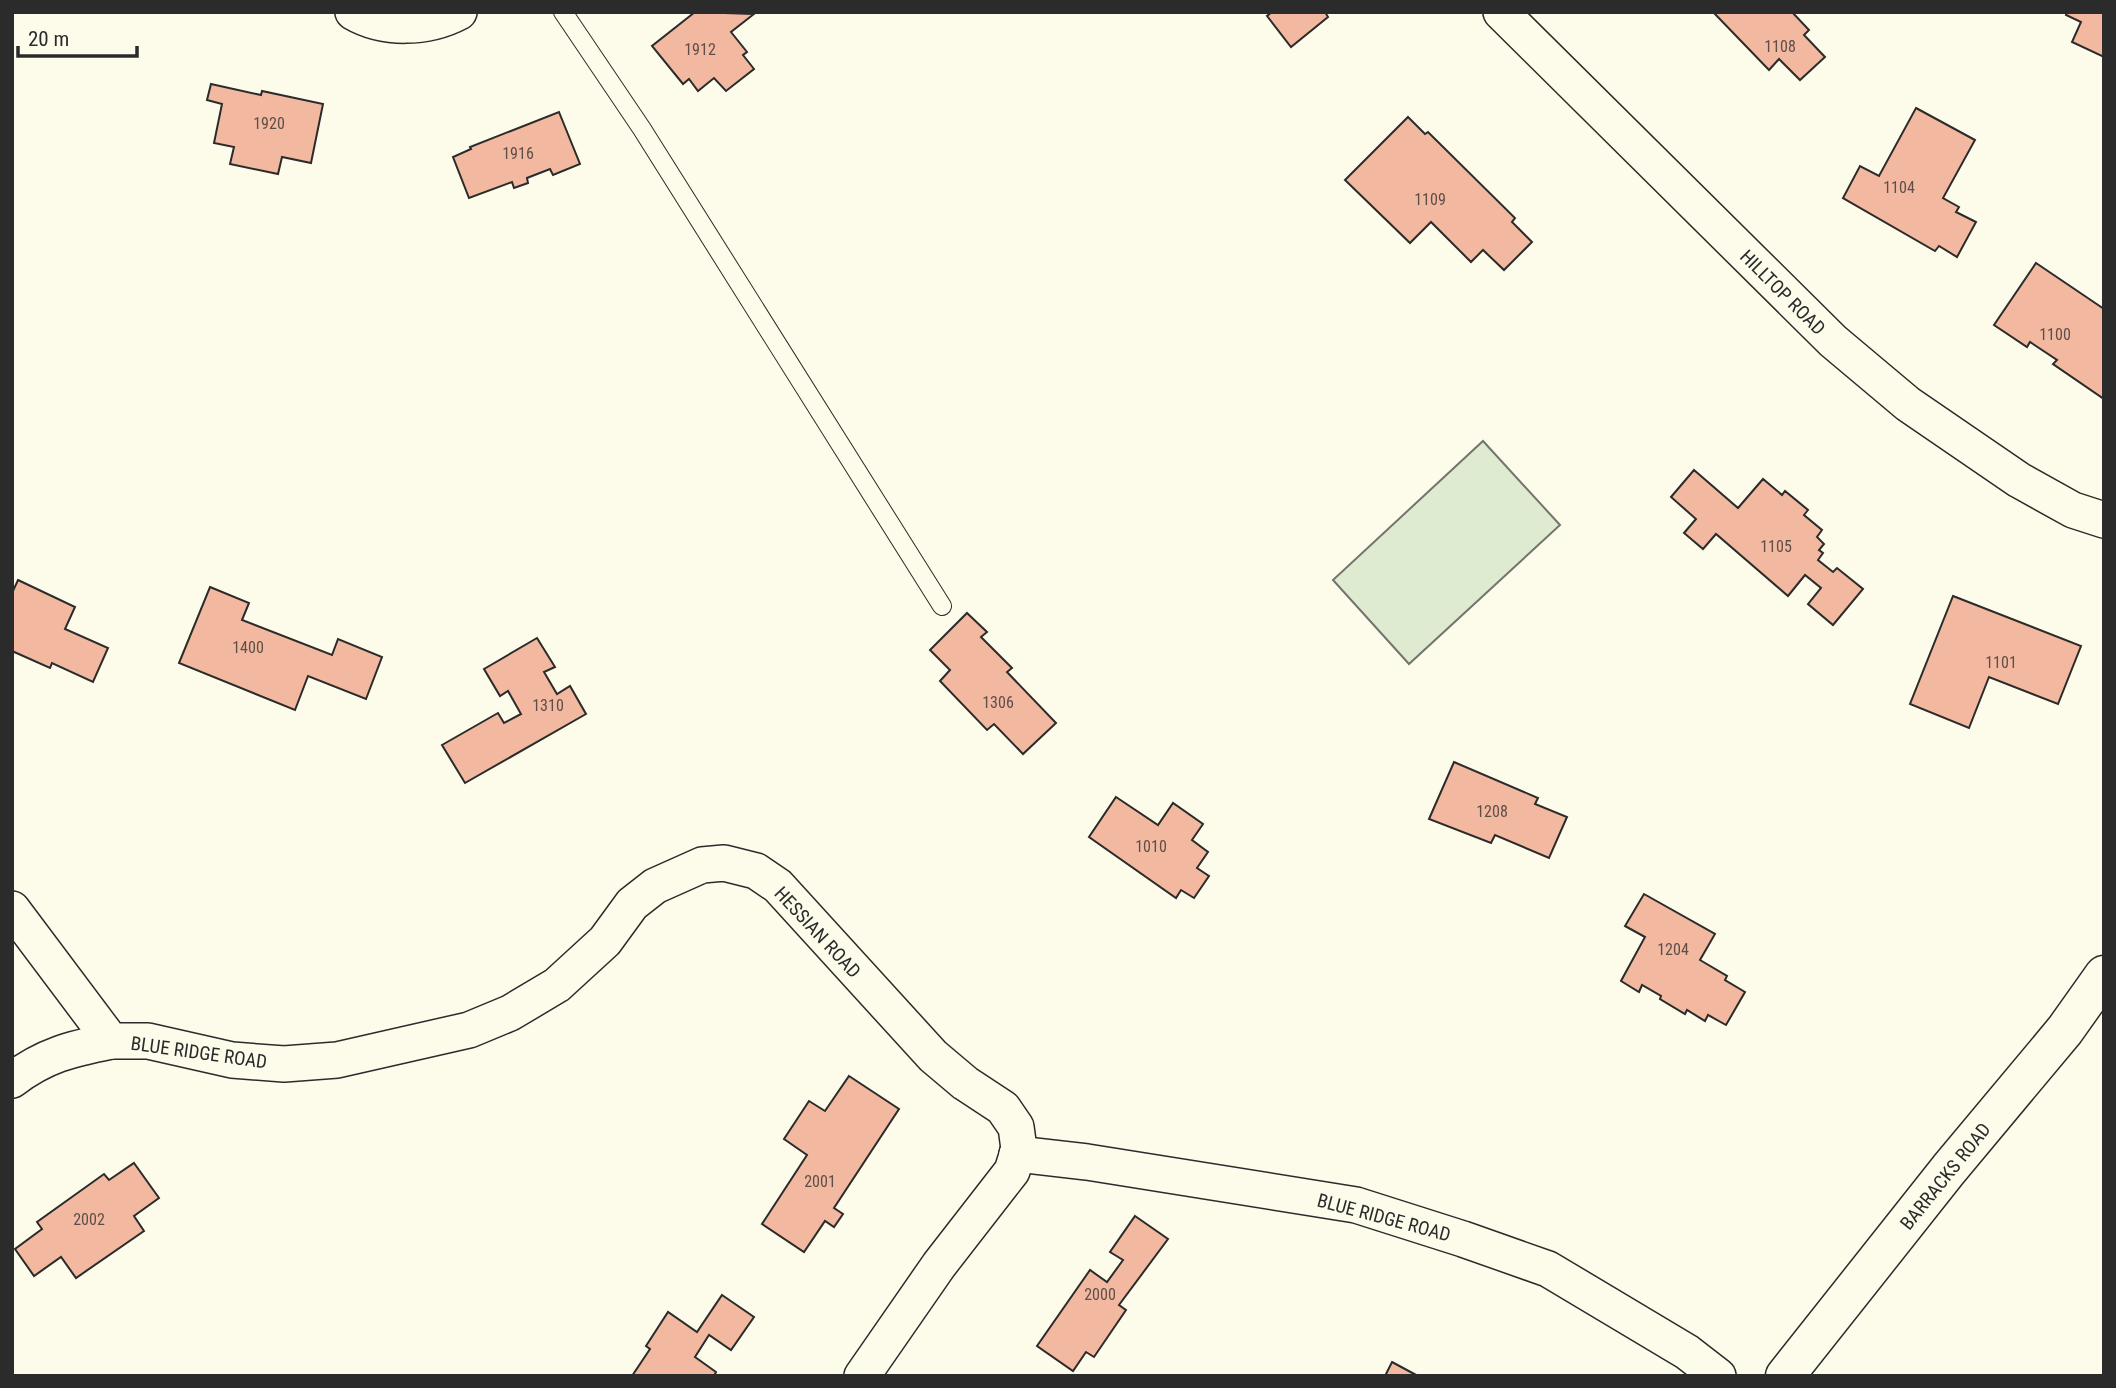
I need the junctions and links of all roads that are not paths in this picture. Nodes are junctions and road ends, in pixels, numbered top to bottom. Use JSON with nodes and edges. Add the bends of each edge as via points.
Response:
{"nodes":[{"id":1,"x":353,"y":12,"type":"edge"},
{"id":2,"x":459,"y":12,"type":"edge"},
{"id":3,"x":563,"y":12,"type":"edge"},
{"id":4,"x":1502,"y":12,"type":"edge"},
{"id":5,"x":2104,"y":520,"type":"edge"},
{"id":6,"x":943,"y":606,"type":"dead end"},
{"id":7,"x":12,"y":908,"type":"edge"},
{"id":8,"x":2104,"y":975,"type":"edge"},
{"id":9,"x":111,"y":1041,"type":"junction"},
{"id":10,"x":284,"y":1064,"type":"joint"},
{"id":11,"x":12,"y":1080,"type":"edge"},
{"id":12,"x":1017,"y":1154,"type":"junction"},
{"id":13,"x":862,"y":1376,"type":"edge"},
{"id":14,"x":1718,"y":1376,"type":"edge"},
{"id":15,"x":1785,"y":1376,"type":"edge"}],
"edges":[{"from":1,"to":2,"type":"street","via":[[392,25],[424,24]]},
{"from":3,"to":6,"type":"lane"},
{"from":4,"to":5,"type":"street","name":"HILLTOP ROAD","via":[[1833,341],[1897,395],[2019,480],[2073,510]]},
{"from":7,"to":9,"type":"street","name":"BLUE RIDGE ROAD"},
{"from":8,"to":15,"type":"main road","name":"BARRACKS ROAD","via":[[2066,1030]]},
{"from":9,"to":10,"type":"street","name":"BLUE RIDGE ROAD","via":[[148,1041],[232,1060]]},
{"from":9,"to":11,"type":"street","via":[[65,1050]]},
{"from":10,"to":12,"type":"street","name":"HESSIAN ROAD","via":[[337,1060],[470,1030],[510,1013],[557,985],[605,941],[632,904],[655,886],[702,865],[724,863],[756,871],[778,887],[933,1056],[1003,1108],[1016,1127]]},
{"from":12,"to":13,"type":"street","via":[[1012,1171]]},
{"from":12,"to":14,"type":"street","name":"BLUE RIDGE ROAD","via":[[1356,1205],[1548,1269],[1687,1352]]}]}
